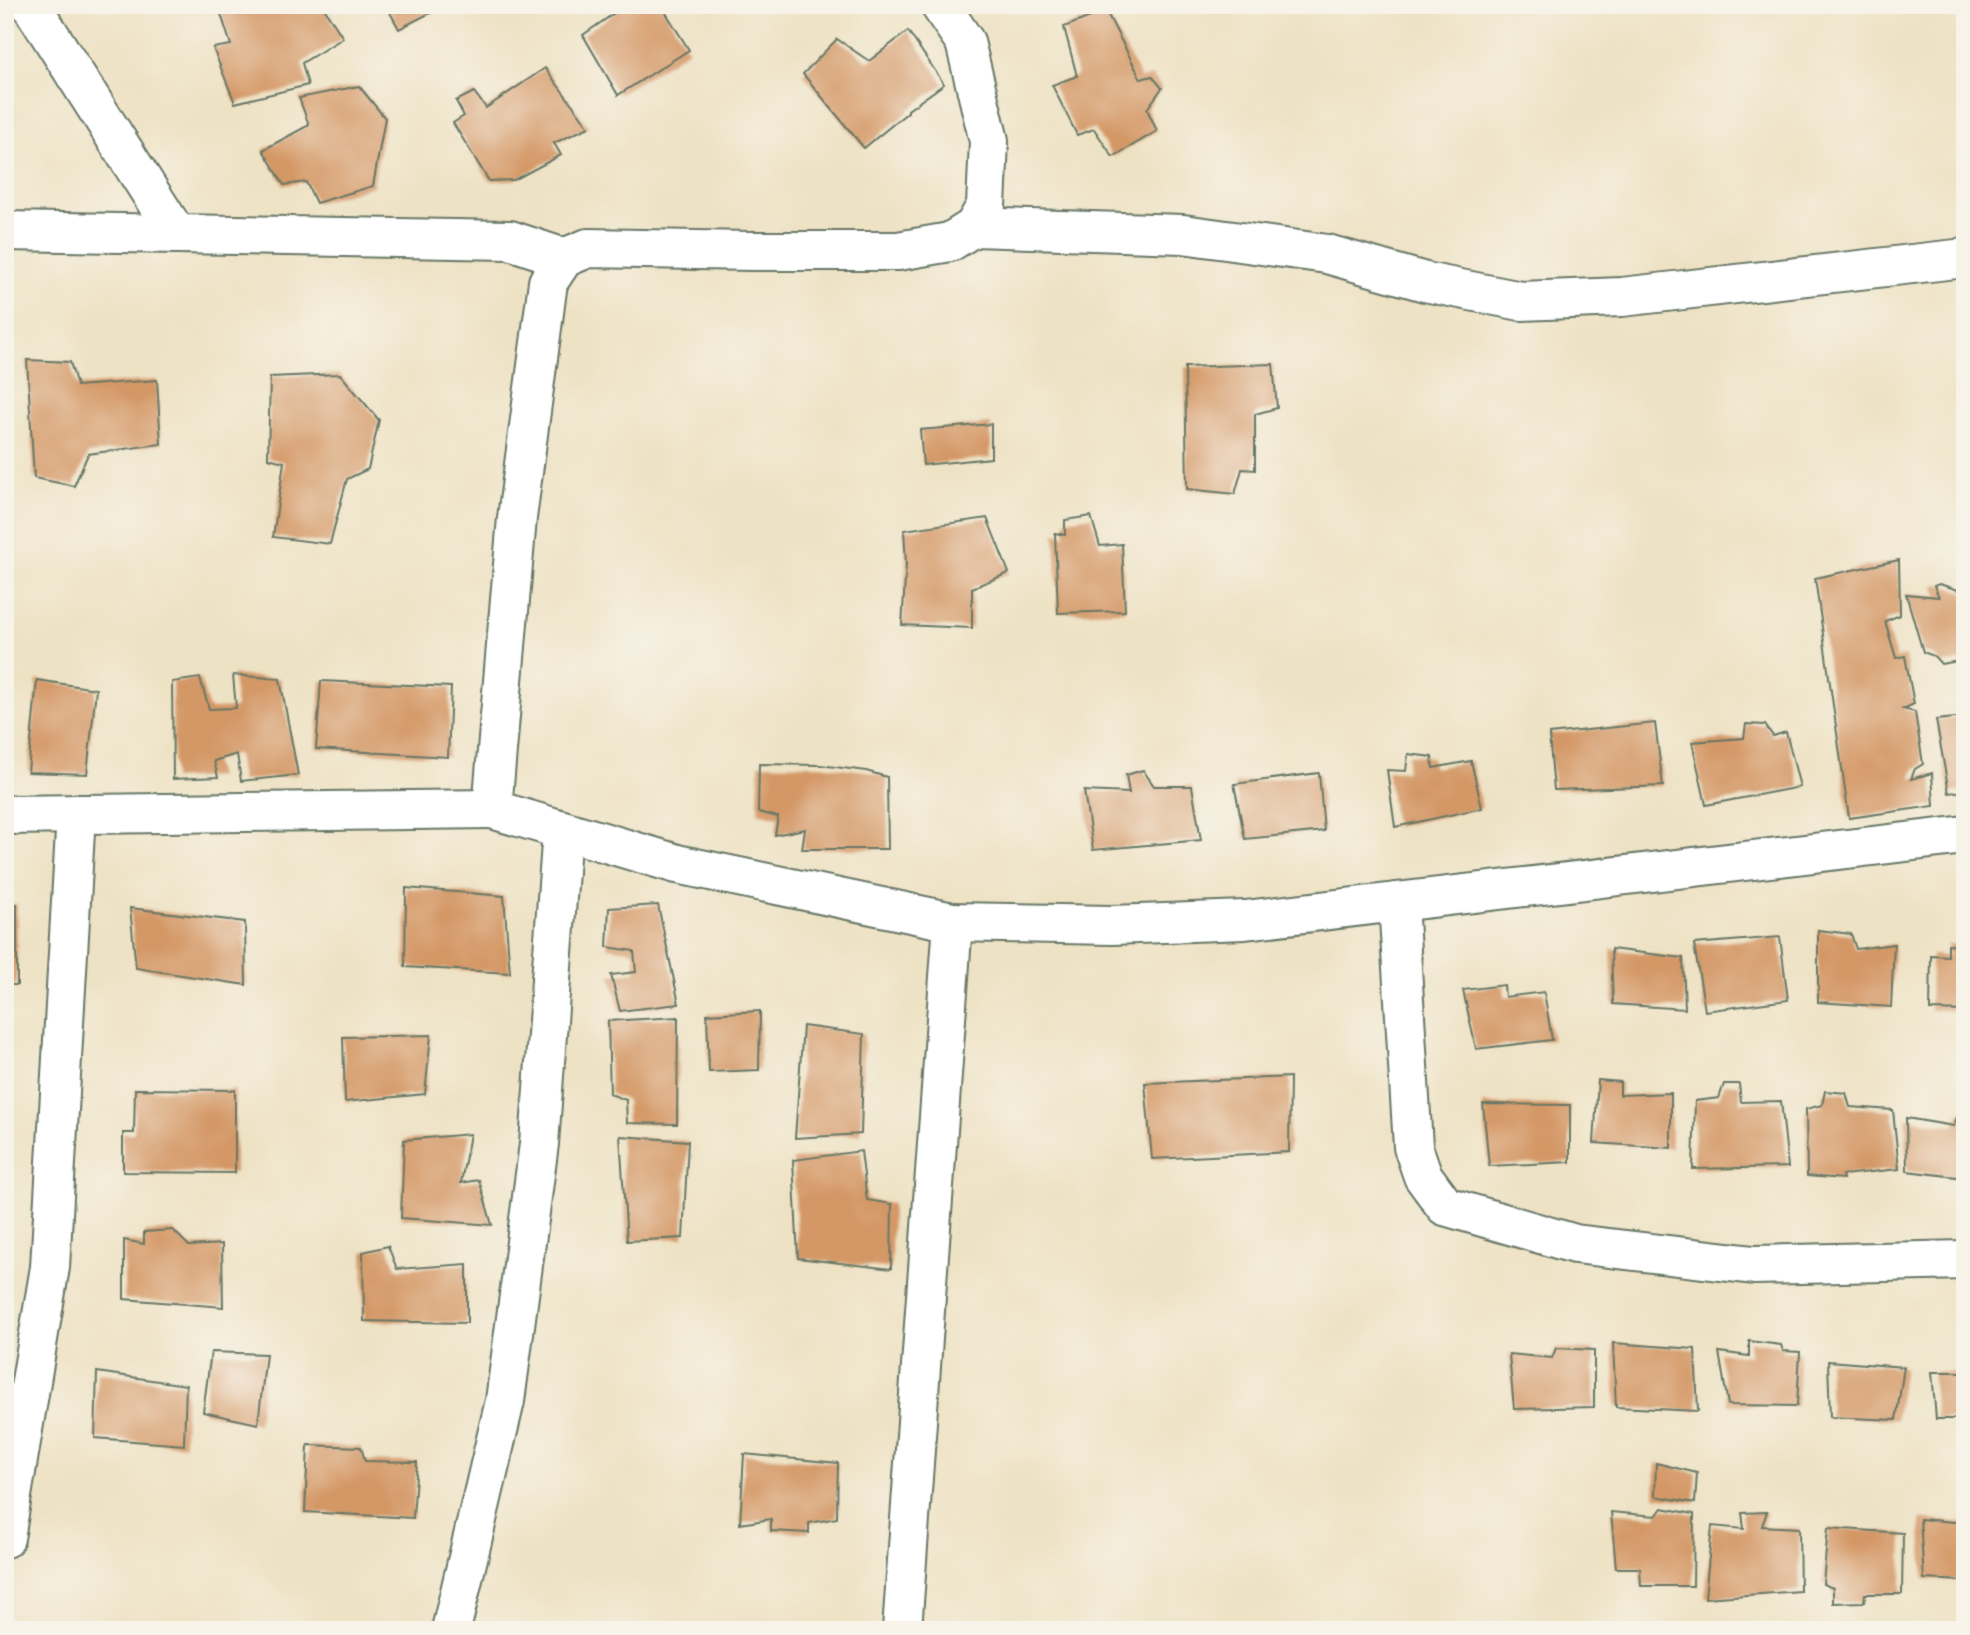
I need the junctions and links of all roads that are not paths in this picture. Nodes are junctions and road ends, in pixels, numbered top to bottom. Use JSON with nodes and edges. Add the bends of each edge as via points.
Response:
{"nodes":[{"id":1,"x":31,"y":5,"type":"edge"},
{"id":2,"x":940,"y":5,"type":"edge"},
{"id":3,"x":974,"y":226,"type":"junction"},
{"id":4,"x":5,"y":230,"type":"edge"},
{"id":5,"x":176,"y":233,"type":"junction"},
{"id":6,"x":564,"y":258,"type":"junction"},
{"id":7,"x":1965,"y":258,"type":"edge"},
{"id":8,"x":492,"y":809,"type":"junction"},
{"id":9,"x":6,"y":811,"type":"edge"},
{"id":10,"x":76,"y":814,"type":"junction"},
{"id":11,"x":562,"y":830,"type":"junction"},
{"id":12,"x":1965,"y":835,"type":"edge"},
{"id":13,"x":1398,"y":902,"type":"junction"},
{"id":14,"x":953,"y":922,"type":"junction"},
{"id":15,"x":1965,"y":1260,"type":"edge"},
{"id":16,"x":5,"y":1538,"type":"edge"},
{"id":17,"x":451,"y":1630,"type":"edge"},
{"id":18,"x":902,"y":1630,"type":"edge"}],
"edges":[{"from":1,"to":5,"type":"street"},
{"from":2,"to":3,"type":"street","via":[[965,42],[989,141],[986,206]]},
{"from":3,"to":6,"type":"street","via":[[950,242],[898,251],[588,248]]},
{"from":3,"to":7,"type":"street","via":[[1183,234],[1327,254],[1425,282],[1521,301],[1622,297]]},
{"from":4,"to":5,"type":"street"},
{"from":5,"to":6,"type":"street","via":[[510,240]]},
{"from":6,"to":8,"type":"street","via":[[548,282],[521,490]]},
{"from":8,"to":10,"type":"street"},
{"from":8,"to":11,"type":"street"},
{"from":9,"to":10,"type":"street"},
{"from":10,"to":16,"type":"street","via":[[51,1267]]},
{"from":11,"to":14,"type":"street","via":[[677,864]]},
{"from":11,"to":17,"type":"street","via":[[539,1144],[505,1401]]},
{"from":12,"to":13,"type":"street"},
{"from":13,"to":14,"type":"street","via":[[1245,920],[1112,925]]},
{"from":13,"to":15,"type":"street","via":[[1413,1147],[1423,1176],[1445,1206],[1575,1244],[1754,1265]]},
{"from":14,"to":18,"type":"street"}]}
